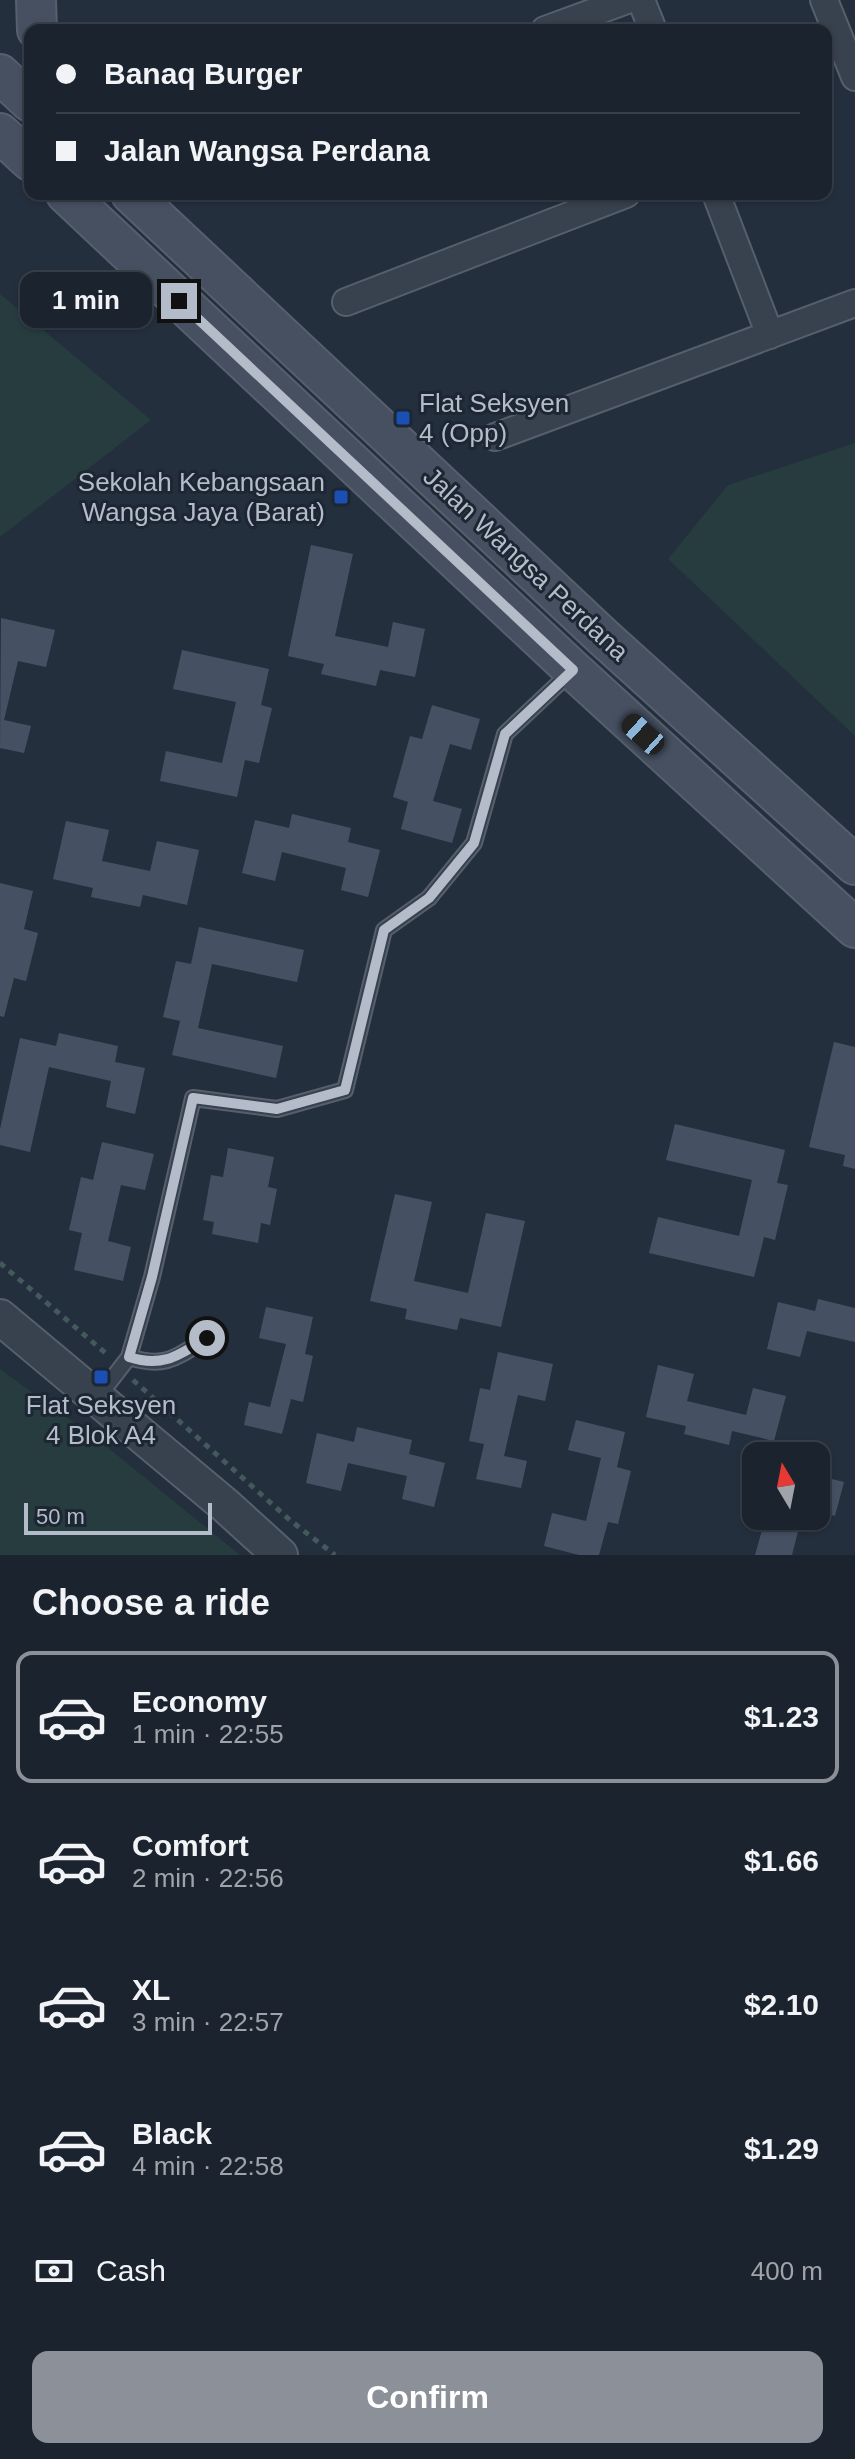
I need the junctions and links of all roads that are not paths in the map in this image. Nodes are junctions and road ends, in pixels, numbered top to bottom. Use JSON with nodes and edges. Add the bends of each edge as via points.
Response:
{"nodes":[{"id":1,"x":36,"y":0,"type":"edge"},
{"id":2,"x":627,"y":0,"type":"edge"},
{"id":3,"x":641,"y":0,"type":"edge"},
{"id":4,"x":824,"y":0,"type":"edge"},
{"id":5,"x":37,"y":24,"type":"edge"},
{"id":6,"x":561,"y":24,"type":"edge"},
{"id":7,"x":651,"y":24,"type":"edge"},
{"id":8,"x":0,"y":74,"type":"edge"},
{"id":9,"x":855,"y":77,"type":"edge"},
{"id":10,"x":24,"y":96,"type":"edge"},
{"id":11,"x":0,"y":133,"type":"edge"},
{"id":12,"x":24,"y":155,"type":"edge"},
{"id":13,"x":72,"y":200,"type":"edge"},
{"id":14,"x":137,"y":200,"type":"edge"},
{"id":15,"x":610,"y":200,"type":"edge"},
{"id":16,"x":718,"y":200,"type":"edge"},
{"id":17,"x":346,"y":302,"type":"dead end"},
{"id":18,"x":855,"y":303,"type":"edge"},
{"id":19,"x":770,"y":335,"type":"junction"},
{"id":20,"x":495,"y":437,"type":"dead end"},
{"id":21,"x":573,"y":670,"type":"junction"},
{"id":22,"x":855,"y":865,"type":"edge"},
{"id":23,"x":855,"y":928,"type":"edge"},
{"id":24,"x":0,"y":1317,"type":"edge"},
{"id":25,"x":207,"y":1338,"type":"dead end"},
{"id":26,"x":126,"y":1363,"type":"junction"},
{"id":27,"x":98,"y":1397,"type":"junction"},
{"id":28,"x":280,"y":1555,"type":"edge"}],
"edges":[{"from":1,"to":5,"type":"main road"},
{"from":2,"to":6,"type":"street"},
{"from":3,"to":7,"type":"street"},
{"from":4,"to":9,"type":"street"},
{"from":8,"to":10,"type":"main road"},
{"from":11,"to":12,"type":"main road"},
{"from":13,"to":21,"type":"main road","name":"Jalan Wangsa Perdana"},
{"from":14,"to":22,"type":"main road","name":"Jalan Wangsa Perdana","via":[[603,637]]},
{"from":15,"to":17,"type":"street"},
{"from":16,"to":19,"type":"street"},
{"from":18,"to":19,"type":"street"},
{"from":19,"to":20,"type":"street"},
{"from":21,"to":23,"type":"main road","name":"Jalan Wangsa Perdana"},
{"from":21,"to":26,"type":"lane","via":[[505,734],[474,843],[429,898],[384,930],[345,1090],[277,1109],[193,1098],[152,1277]]},
{"from":24,"to":27,"type":"street"},
{"from":25,"to":26,"type":"lane","via":[[165,1362]]},
{"from":26,"to":27,"type":"lane"},
{"from":27,"to":28,"type":"street"}]}
